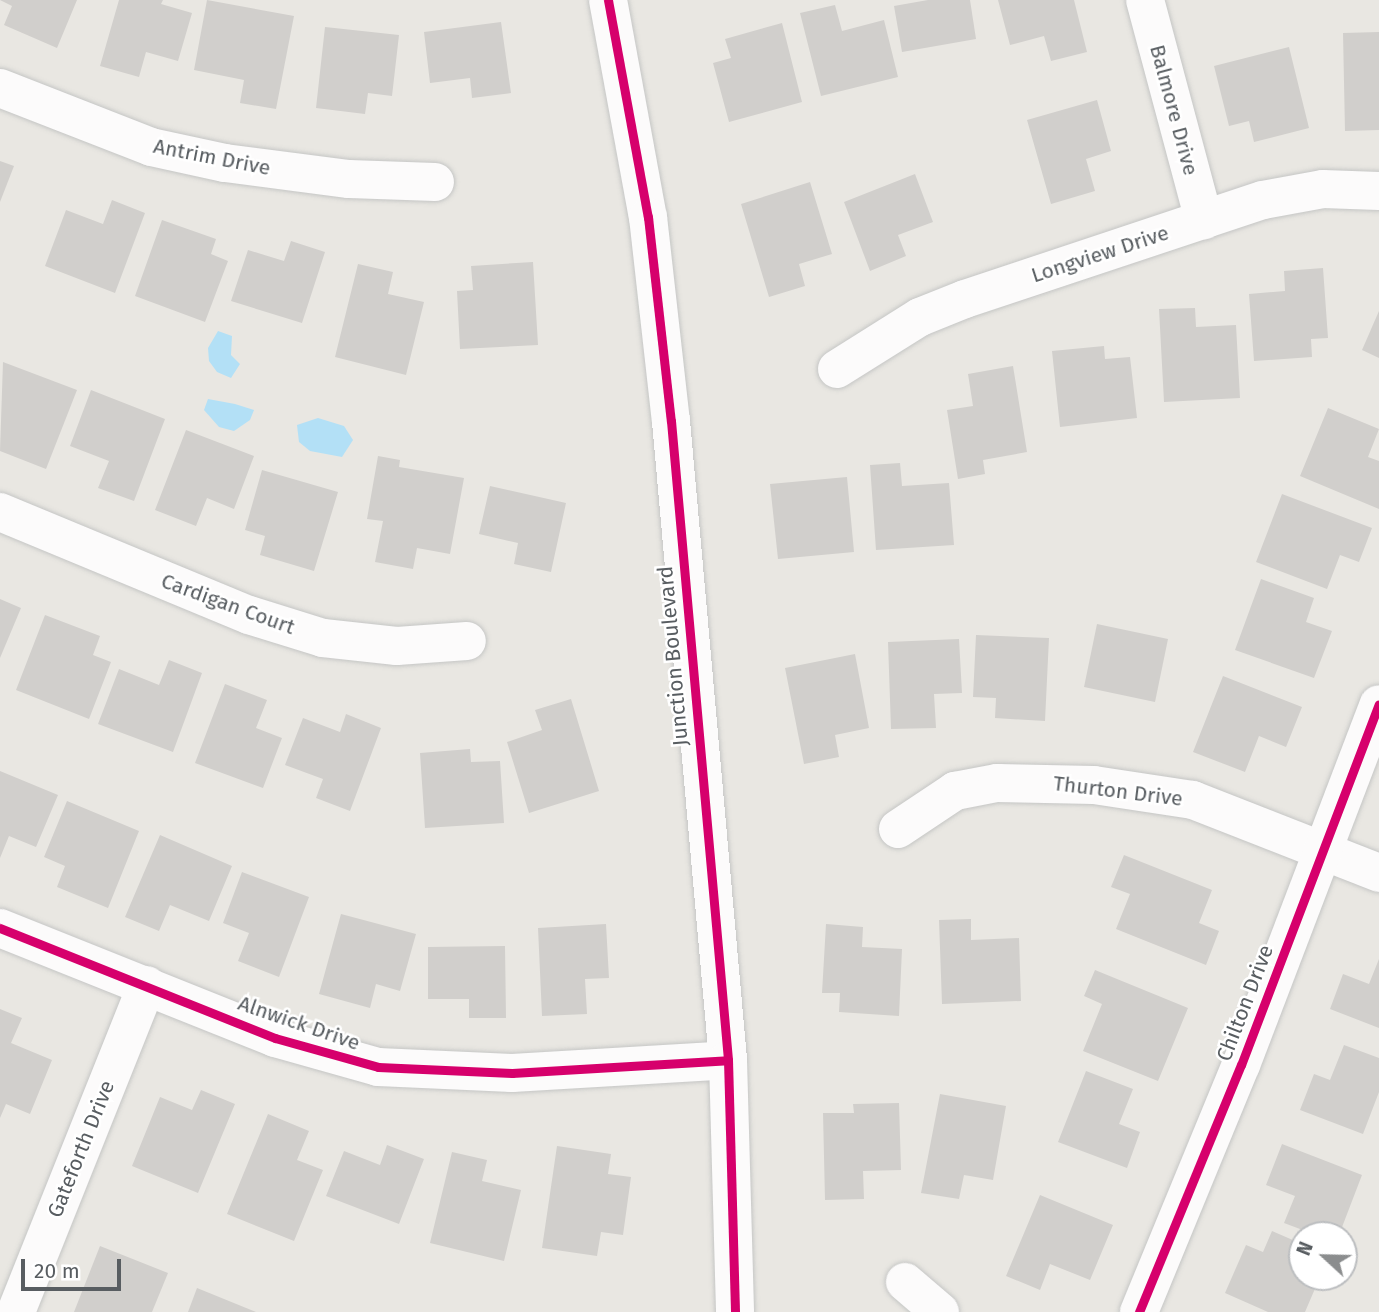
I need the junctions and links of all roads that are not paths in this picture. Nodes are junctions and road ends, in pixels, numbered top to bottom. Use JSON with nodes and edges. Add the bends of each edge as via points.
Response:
{"nodes":[{"id":1,"x":1145,"y":0,"type":"edge"},
{"id":2,"x":614,"y":2,"type":"edge"},
{"id":3,"x":0,"y":88,"type":"edge"},
{"id":4,"x":435,"y":182,"type":"dead end"},
{"id":5,"x":1379,"y":191,"type":"edge"},
{"id":6,"x":1204,"y":220,"type":"junction"},
{"id":7,"x":837,"y":369,"type":"dead end"},
{"id":8,"x":0,"y":512,"type":"edge"},
{"id":9,"x":467,"y":641,"type":"dead end"},
{"id":10,"x":1379,"y":704,"type":"edge"},
{"id":11,"x":898,"y":829,"type":"dead end"},
{"id":12,"x":1322,"y":850,"type":"junction"},
{"id":13,"x":1379,"y":873,"type":"edge"},
{"id":14,"x":0,"y":928,"type":"edge"},
{"id":15,"x":147,"y":985,"type":"junction"},
{"id":16,"x":728,"y":1060,"type":"junction"},
{"id":17,"x":905,"y":1282,"type":"dead end"},
{"id":18,"x":16,"y":1312,"type":"edge"},
{"id":19,"x":734,"y":1312,"type":"edge"},
{"id":20,"x":940,"y":1312,"type":"edge"},
{"id":21,"x":1139,"y":1312,"type":"edge"}],
"edges":[{"from":1,"to":6,"type":"street","name":"Balmore Drive"},
{"from":2,"to":16,"type":"street","name":"Junction Boulevard","via":[[648,217],[671,421]]},
{"from":3,"to":4,"type":"street","name":"Antrim Drive","via":[[82,124],[188,155],[349,179]]},
{"from":5,"to":6,"type":"street","name":"Longview Drive","via":[[1323,190],[1263,200]]},
{"from":6,"to":7,"type":"street","name":"Longview Drive","via":[[931,313]]},
{"from":8,"to":9,"type":"street","name":"Cardigan Court","via":[[249,615],[323,638],[397,646]]},
{"from":10,"to":12,"type":"street","name":"Chilton Drive"},
{"from":11,"to":12,"type":"street","name":"Thurton Drive","via":[[955,791],[997,783],[1043,782],[1143,790],[1193,800]]},
{"from":12,"to":13,"type":"street","name":"Thurton Drive"},
{"from":12,"to":21,"type":"street","name":"Chilton Drive"},
{"from":14,"to":15,"type":"street","name":"Alnwick Drive"},
{"from":15,"to":16,"type":"street","name":"Alnwick Drive","via":[[275,1038],[378,1067],[512,1073]]},
{"from":15,"to":18,"type":"street","name":"Gateforth Drive"},
{"from":16,"to":19,"type":"street","name":"Junction Boulevard"},
{"from":17,"to":20,"type":"street"}]}
